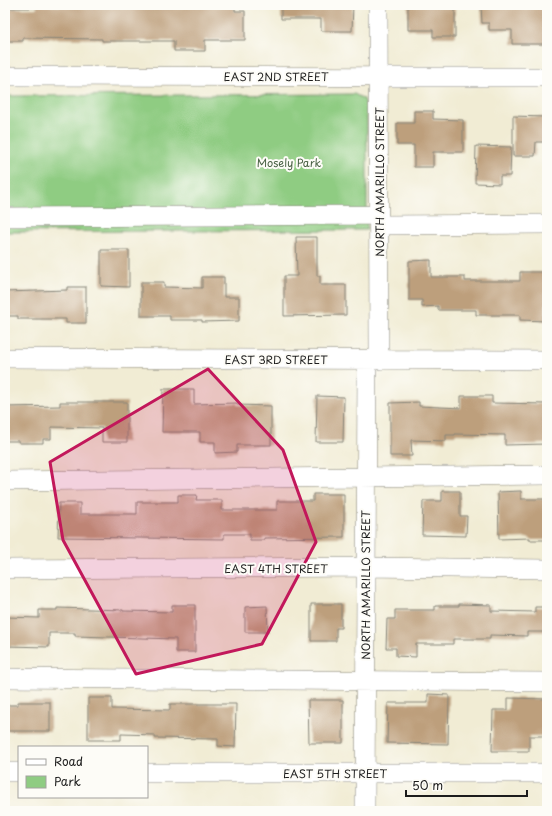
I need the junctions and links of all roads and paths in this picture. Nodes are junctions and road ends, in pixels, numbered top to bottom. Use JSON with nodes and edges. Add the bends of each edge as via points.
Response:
{"nodes":[{"id":1,"x":378,"y":5,"type":"edge"},
{"id":2,"x":5,"y":76,"type":"edge"},
{"id":3,"x":378,"y":76,"type":"junction"},
{"id":4,"x":547,"y":77,"type":"edge"},
{"id":5,"x":5,"y":217,"type":"edge"},
{"id":6,"x":379,"y":220,"type":"junction"},
{"id":7,"x":547,"y":224,"type":"edge"},
{"id":8,"x":5,"y":358,"type":"edge"},
{"id":9,"x":373,"y":360,"type":"junction"},
{"id":10,"x":547,"y":360,"type":"edge"},
{"id":11,"x":547,"y":475,"type":"edge"},
{"id":12,"x":366,"y":477,"type":"junction"},
{"id":13,"x":5,"y":481,"type":"edge"},
{"id":14,"x":365,"y":567,"type":"junction"},
{"id":15,"x":5,"y":568,"type":"edge"},
{"id":16,"x":547,"y":569,"type":"edge"},
{"id":17,"x":5,"y":678,"type":"edge"},
{"id":18,"x":365,"y":681,"type":"junction"},
{"id":19,"x":547,"y":682,"type":"edge"},
{"id":20,"x":5,"y":772,"type":"edge"},
{"id":21,"x":18,"y":772,"type":"edge"},
{"id":22,"x":148,"y":773,"type":"edge"},
{"id":23,"x":365,"y":773,"type":"junction"},
{"id":24,"x":547,"y":773,"type":"edge"},
{"id":25,"x":365,"y":811,"type":"edge"}],
"edges":[{"from":1,"to":3,"type":"street","name":"NORTH AMARILLO STREET"},
{"from":2,"to":3,"type":"street","name":"EAST 2ND STREET"},
{"from":3,"to":4,"type":"street","name":"EAST 2ND STREET"},
{"from":3,"to":6,"type":"street","name":"NORTH AMARILLO STREET"},
{"from":5,"to":6,"type":"street"},
{"from":6,"to":7,"type":"street"},
{"from":6,"to":9,"type":"street","name":"NORTH AMARILLO STREET"},
{"from":8,"to":9,"type":"street","name":"EAST 3RD STREET"},
{"from":9,"to":10,"type":"street","name":"EAST 3RD STREET"},
{"from":9,"to":12,"type":"street","name":"NORTH AMARILLO STREET"},
{"from":11,"to":12,"type":"street"},
{"from":12,"to":13,"type":"street"},
{"from":12,"to":14,"type":"street","name":"NORTH AMARILLO STREET"},
{"from":14,"to":15,"type":"street","name":"EAST 4TH STREET"},
{"from":14,"to":16,"type":"street","name":"EAST 4TH STREET"},
{"from":14,"to":18,"type":"street","name":"NORTH AMARILLO STREET"},
{"from":17,"to":18,"type":"street"},
{"from":18,"to":19,"type":"street"},
{"from":18,"to":23,"type":"street","name":"NORTH AMARILLO STREET"},
{"from":20,"to":21,"type":"street"},
{"from":22,"to":23,"type":"street","name":"EAST 5TH STREET"},
{"from":23,"to":24,"type":"street","name":"EAST 5TH STREET"},
{"from":23,"to":25,"type":"street","name":"NORTH AMARILLO STREET"}]}
